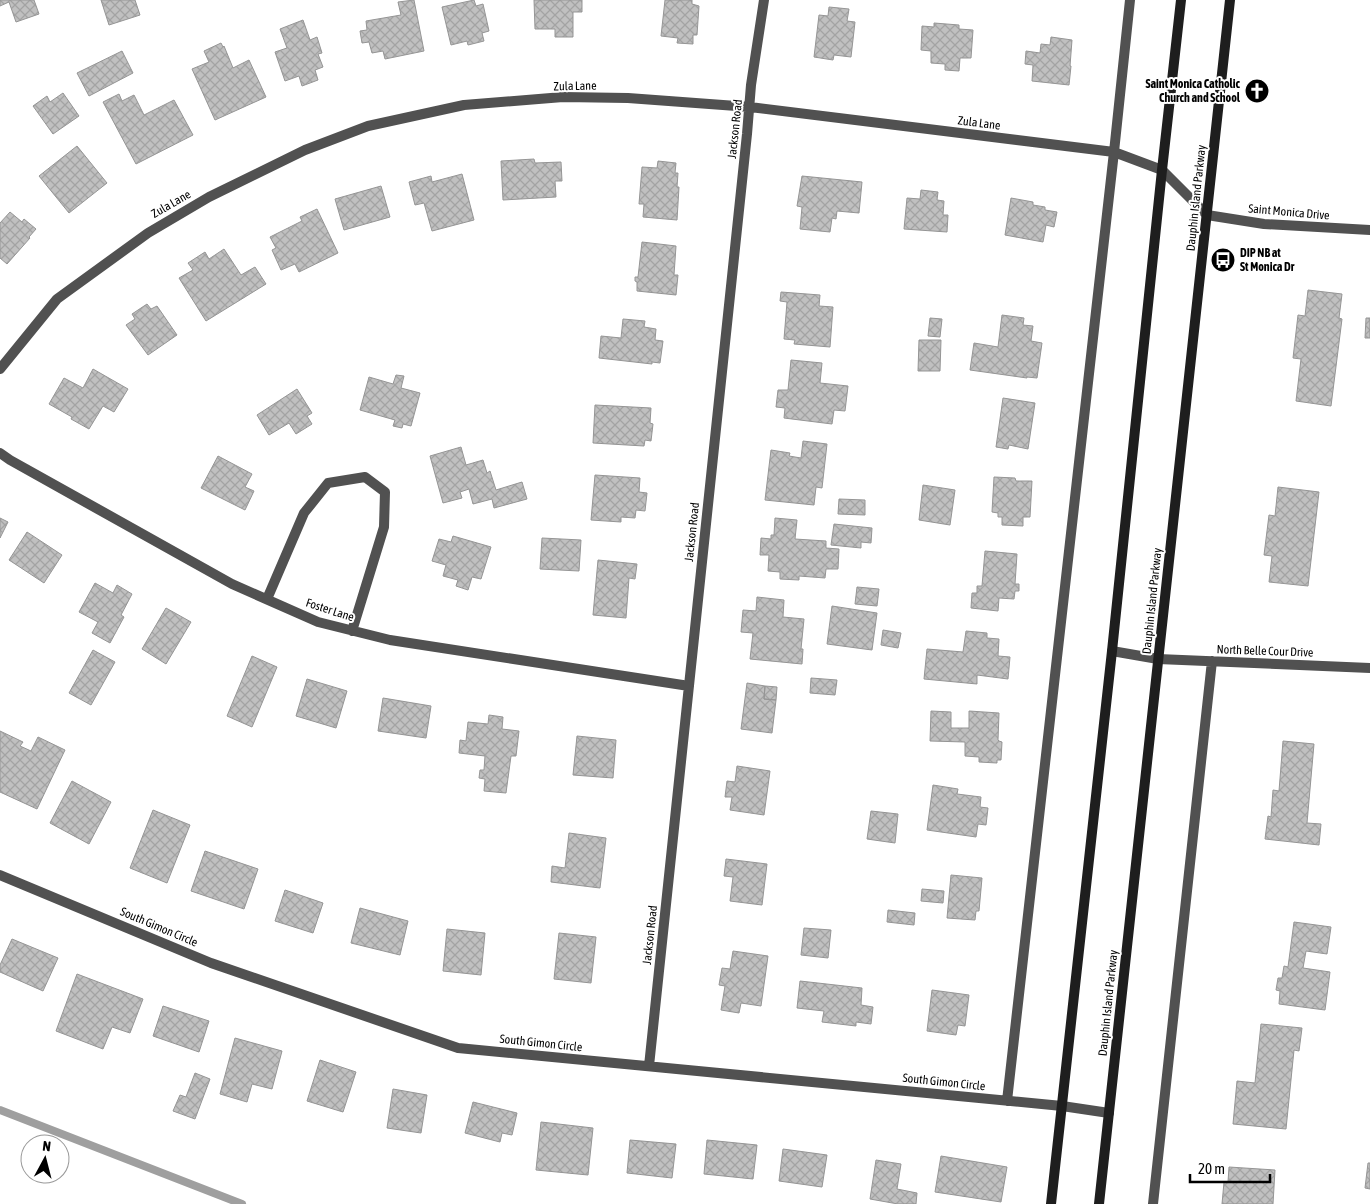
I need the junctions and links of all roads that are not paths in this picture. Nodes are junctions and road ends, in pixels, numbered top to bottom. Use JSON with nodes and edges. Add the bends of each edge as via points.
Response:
{"nodes":[{"id":1,"x":764,"y":0,"type":"edge"},
{"id":2,"x":1130,"y":0,"type":"edge"},
{"id":3,"x":1181,"y":0,"type":"edge"},
{"id":4,"x":1230,"y":0,"type":"edge"},
{"id":5,"x":750,"y":107,"type":"junction"},
{"id":6,"x":1114,"y":152,"type":"junction"},
{"id":7,"x":1162,"y":170,"type":"junction"},
{"id":8,"x":1207,"y":215,"type":"junction"},
{"id":9,"x":1370,"y":230,"type":"edge"},
{"id":10,"x":0,"y":368,"type":"edge"},
{"id":11,"x":0,"y":453,"type":"edge"},
{"id":12,"x":267,"y":599,"type":"junction"},
{"id":13,"x":352,"y":631,"type":"junction"},
{"id":14,"x":1112,"y":652,"type":"junction"},
{"id":15,"x":1158,"y":659,"type":"junction"},
{"id":16,"x":1212,"y":661,"type":"junction"},
{"id":17,"x":1370,"y":668,"type":"edge"},
{"id":18,"x":689,"y":686,"type":"junction"},
{"id":19,"x":0,"y":875,"type":"edge"},
{"id":20,"x":649,"y":1066,"type":"junction"},
{"id":21,"x":1007,"y":1101,"type":"junction"},
{"id":22,"x":1062,"y":1106,"type":"junction"},
{"id":23,"x":1109,"y":1113,"type":"junction"},
{"id":24,"x":1051,"y":1204,"type":"edge"},
{"id":25,"x":1099,"y":1204,"type":"edge"},
{"id":26,"x":1153,"y":1204,"type":"edge"}],
"edges":[{"from":1,"to":5,"type":"street","name":"Jackson Road"},
{"from":2,"to":6,"type":"street"},
{"from":3,"to":7,"type":"main road"},
{"from":4,"to":8,"type":"main road","name":"Dauphin Island Parkway"},
{"from":5,"to":6,"type":"street","name":"Zula Lane"},
{"from":5,"to":10,"type":"street","name":"Zula Lane","via":[[563,97],[464,105],[368,126],[305,150],[209,197],[148,233],[57,299]]},
{"from":5,"to":18,"type":"street","name":"Jackson Road"},
{"from":6,"to":7,"type":"street","name":"Zula Lane"},
{"from":6,"to":21,"type":"street"},
{"from":7,"to":8,"type":"street","name":"Zula Lane"},
{"from":7,"to":14,"type":"main road"},
{"from":8,"to":9,"type":"street","name":"Saint Monica Drive","via":[[1264,224]]},
{"from":8,"to":15,"type":"main road","name":"Dauphin Island Parkway"},
{"from":11,"to":12,"type":"street","name":"Foster Lane","via":[[232,584]]},
{"from":12,"to":13,"type":"street","name":"Foster Lane","via":[[318,622]]},
{"from":12,"to":13,"type":"street","via":[[304,513],[328,483],[366,477],[385,492],[384,527]]},
{"from":13,"to":18,"type":"street","name":"Foster Lane","via":[[390,640]]},
{"from":14,"to":15,"type":"street","name":"North Belle Cour Drive"},
{"from":14,"to":22,"type":"main road"},
{"from":15,"to":16,"type":"street","name":"North Belle Cour Drive"},
{"from":15,"to":23,"type":"main road","name":"Dauphin Island Parkway"},
{"from":16,"to":17,"type":"street","name":"North Belle Cour Drive"},
{"from":16,"to":26,"type":"street"},
{"from":18,"to":20,"type":"street","name":"Jackson Road"},
{"from":19,"to":20,"type":"street","name":"South Gimon Circle","via":[[211,962],[458,1048]]},
{"from":20,"to":21,"type":"street","name":"South Gimon Circle"},
{"from":21,"to":22,"type":"street","name":"South Gimon Circle"},
{"from":22,"to":23,"type":"street","name":"South Gimon Circle"},
{"from":22,"to":24,"type":"main road"},
{"from":23,"to":25,"type":"main road","name":"Dauphin Island Parkway"}]}
